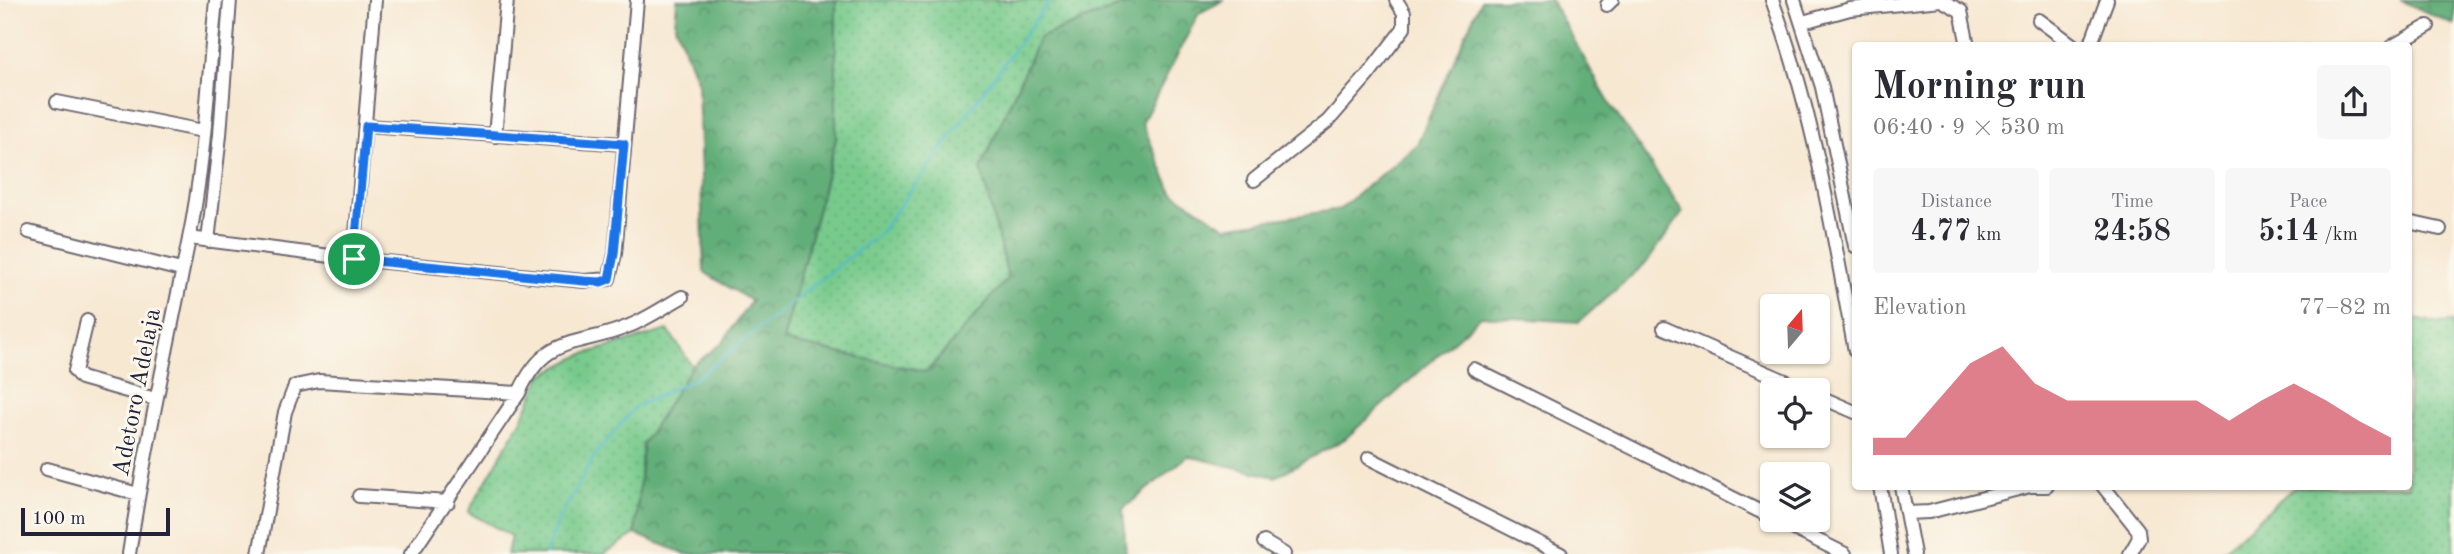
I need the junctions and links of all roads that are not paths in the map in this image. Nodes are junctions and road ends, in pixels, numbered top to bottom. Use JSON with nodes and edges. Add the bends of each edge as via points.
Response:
{"nodes":[{"id":1,"x":216,"y":0,"type":"edge"},
{"id":2,"x":230,"y":0,"type":"edge"},
{"id":3,"x":375,"y":0,"type":"edge"},
{"id":4,"x":507,"y":0,"type":"edge"},
{"id":5,"x":637,"y":0,"type":"edge"},
{"id":6,"x":1396,"y":0,"type":"edge"},
{"id":7,"x":1772,"y":0,"type":"edge"},
{"id":8,"x":1794,"y":0,"type":"edge"},
{"id":9,"x":2107,"y":0,"type":"edge"},
{"id":10,"x":2039,"y":20,"type":"dead end"},
{"id":11,"x":1803,"y":22,"type":"junction"},
{"id":12,"x":2428,"y":26,"type":"dead end"},
{"id":13,"x":1967,"y":42,"type":"edge"},
{"id":14,"x":2069,"y":42,"type":"edge"},
{"id":15,"x":2091,"y":42,"type":"edge"},
{"id":16,"x":2400,"y":42,"type":"edge"},
{"id":17,"x":57,"y":102,"type":"dead end"},
{"id":18,"x":366,"y":126,"type":"junction"},
{"id":19,"x":203,"y":131,"type":"junction"},
{"id":20,"x":495,"y":136,"type":"junction"},
{"id":21,"x":624,"y":144,"type":"junction"},
{"id":22,"x":1254,"y":180,"type":"dead end"},
{"id":23,"x":2412,"y":223,"type":"edge"},
{"id":24,"x":2440,"y":229,"type":"dead end"},
{"id":25,"x":29,"y":232,"type":"dead end"},
{"id":26,"x":1852,"y":232,"type":"edge"},
{"id":27,"x":189,"y":239,"type":"junction"},
{"id":28,"x":208,"y":241,"type":"junction"},
{"id":29,"x":354,"y":259,"type":"junction"},
{"id":30,"x":181,"y":270,"type":"junction"},
{"id":31,"x":682,"y":297,"type":"dead end"},
{"id":32,"x":87,"y":321,"type":"dead end"},
{"id":33,"x":1664,"y":328,"type":"dead end"},
{"id":34,"x":1852,"y":336,"type":"edge"},
{"id":35,"x":1474,"y":369,"type":"dead end"},
{"id":36,"x":1778,"y":378,"type":"edge"},
{"id":37,"x":519,"y":393,"type":"junction"},
{"id":38,"x":155,"y":400,"type":"junction"},
{"id":39,"x":1830,"y":401,"type":"edge"},
{"id":40,"x":1852,"y":411,"type":"edge"},
{"id":41,"x":1369,"y":458,"type":"dead end"},
{"id":42,"x":47,"y":469,"type":"dead end"},
{"id":43,"x":1881,"y":490,"type":"edge"},
{"id":44,"x":1902,"y":490,"type":"edge"},
{"id":45,"x":2017,"y":490,"type":"edge"},
{"id":46,"x":2106,"y":490,"type":"edge"},
{"id":47,"x":138,"y":494,"type":"junction"},
{"id":48,"x":359,"y":496,"type":"dead end"},
{"id":49,"x":448,"y":502,"type":"junction"},
{"id":50,"x":1760,"y":512,"type":"edge"},
{"id":51,"x":1906,"y":513,"type":"junction"},
{"id":52,"x":1801,"y":532,"type":"edge"},
{"id":53,"x":1264,"y":542,"type":"dead end"},
{"id":54,"x":129,"y":554,"type":"edge"},
{"id":55,"x":259,"y":554,"type":"edge"},
{"id":56,"x":411,"y":554,"type":"edge"},
{"id":57,"x":1284,"y":554,"type":"edge"},
{"id":58,"x":1561,"y":554,"type":"edge"},
{"id":59,"x":1845,"y":554,"type":"edge"},
{"id":60,"x":1891,"y":554,"type":"edge"},
{"id":61,"x":1914,"y":554,"type":"edge"},
{"id":62,"x":2130,"y":554,"type":"edge"}],
"edges":[{"from":1,"to":19,"type":"street","name":"Adetoro Adelaja"},
{"from":2,"to":28,"type":"street"},
{"from":3,"to":18,"type":"street"},
{"from":4,"to":20,"type":"street"},
{"from":5,"to":21,"type":"street"},
{"from":6,"to":22,"type":"street","via":[[1404,13],[1404,28],[1367,76],[1328,121]]},
{"from":7,"to":34,"type":"street","via":[[1808,123]]},
{"from":8,"to":11,"type":"street"},
{"from":9,"to":15,"type":"street"},
{"from":10,"to":14,"type":"street"},
{"from":11,"to":13,"type":"street","via":[[1850,9],[1941,0],[1961,10]]},
{"from":11,"to":26,"type":"street","via":[[1822,87]]},
{"from":12,"to":16,"type":"street"},
{"from":17,"to":19,"type":"street"},
{"from":18,"to":20,"type":"street"},
{"from":18,"to":29,"type":"street"},
{"from":19,"to":27,"type":"street","name":"Adetoro Adelaja"},
{"from":20,"to":21,"type":"street"},
{"from":21,"to":29,"type":"street","via":[[609,279],[601,282]]},
{"from":23,"to":24,"type":"street"},
{"from":25,"to":30,"type":"street"},
{"from":27,"to":28,"type":"street"},
{"from":27,"to":30,"type":"street","name":"Adetoro Adelaja"},
{"from":28,"to":29,"type":"street"},
{"from":30,"to":38,"type":"street","name":"Adetoro Adelaja"},
{"from":31,"to":37,"type":"street","via":[[628,327],[552,349],[527,374]]},
{"from":32,"to":38,"type":"street","via":[[75,370],[81,378]]},
{"from":33,"to":36,"type":"street"},
{"from":35,"to":50,"type":"street"},
{"from":37,"to":49,"type":"street"},
{"from":37,"to":55,"type":"street","via":[[319,381],[295,386],[285,412]]},
{"from":38,"to":47,"type":"street","name":"Adetoro Adelaja"},
{"from":39,"to":40,"type":"street"},
{"from":41,"to":58,"type":"street"},
{"from":42,"to":47,"type":"street"},
{"from":43,"to":60,"type":"street"},
{"from":44,"to":51,"type":"street"},
{"from":45,"to":51,"type":"street","via":[[1929,512]]},
{"from":46,"to":62,"type":"street","via":[[2138,530]]},
{"from":47,"to":54,"type":"street","name":"Adetoro Adelaja"},
{"from":48,"to":49,"type":"street"},
{"from":49,"to":56,"type":"street"},
{"from":51,"to":61,"type":"street"},
{"from":52,"to":59,"type":"street"},
{"from":53,"to":57,"type":"street"}]}
